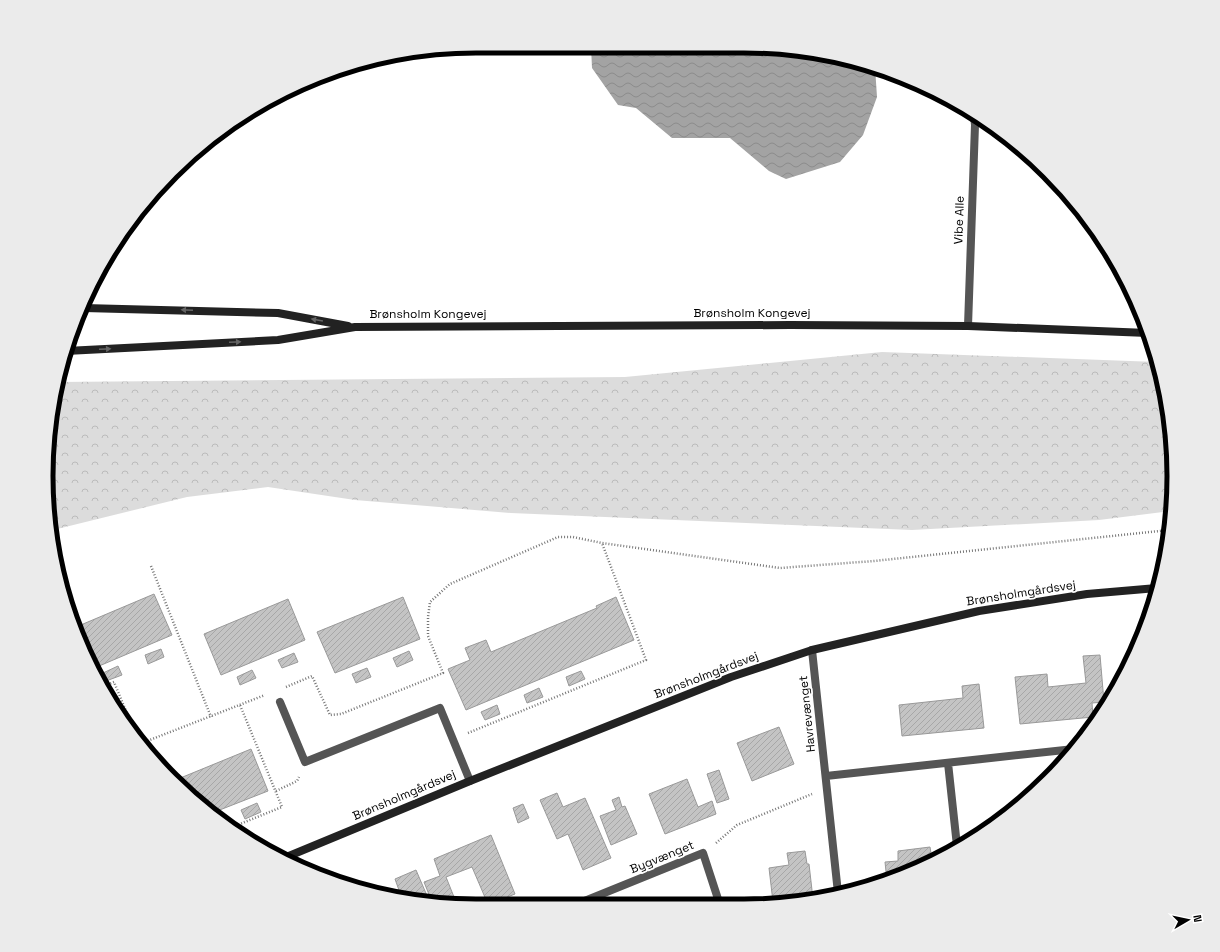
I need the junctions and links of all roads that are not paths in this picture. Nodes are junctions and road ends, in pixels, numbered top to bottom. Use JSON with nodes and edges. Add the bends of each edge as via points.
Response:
{"nodes":[{"id":1,"x":975,"y":121,"type":"edge"},
{"id":2,"x":88,"y":308,"type":"edge"},
{"id":3,"x":968,"y":326,"type":"junction"},
{"id":4,"x":355,"y":327,"type":"junction"},
{"id":5,"x":1142,"y":333,"type":"edge"},
{"id":6,"x":72,"y":351,"type":"edge"},
{"id":7,"x":1152,"y":588,"type":"edge"},
{"id":8,"x":812,"y":650,"type":"junction"},
{"id":9,"x":280,"y":702,"type":"dead end"},
{"id":10,"x":1066,"y":750,"type":"edge"},
{"id":11,"x":948,"y":763,"type":"junction"},
{"id":12,"x":826,"y":776,"type":"junction"},
{"id":13,"x":470,"y":781,"type":"junction"},
{"id":14,"x":957,"y":842,"type":"edge"},
{"id":15,"x":290,"y":855,"type":"edge"},
{"id":16,"x":838,"y":889,"type":"edge"},
{"id":17,"x":589,"y":899,"type":"edge"},
{"id":18,"x":718,"y":899,"type":"edge"}],
"edges":[{"from":1,"to":3,"type":"street","name":"Vibe Alle"},
{"from":4,"to":2,"type":"main road","name":"Brønsholm Kongevej","one_way":true,"via":[[278,313]]},
{"from":3,"to":4,"type":"main road","name":"Brønsholm Kongevej"},
{"from":3,"to":5,"type":"main road","name":"Brønsholm Kongevej"},
{"from":6,"to":4,"type":"main road","name":"Brønsholm Kongevej","one_way":true,"via":[[278,340]]},
{"from":7,"to":8,"type":"main road","name":"Brønsholmgårdsvej","via":[[1087,594],[979,611]]},
{"from":8,"to":12,"type":"street","name":"Havrevænget"},
{"from":8,"to":13,"type":"main road","name":"Brønsholmgårdsvej","via":[[731,677]]},
{"from":9,"to":13,"type":"street","via":[[305,762],[440,708]]},
{"from":10,"to":11,"type":"street"},
{"from":11,"to":12,"type":"street"},
{"from":11,"to":14,"type":"street"},
{"from":12,"to":16,"type":"street","name":"Havrevænget"},
{"from":13,"to":15,"type":"main road","name":"Brønsholmgårdsvej"},
{"from":17,"to":18,"type":"street","name":"Bygvænget","via":[[703,853]]}]}
